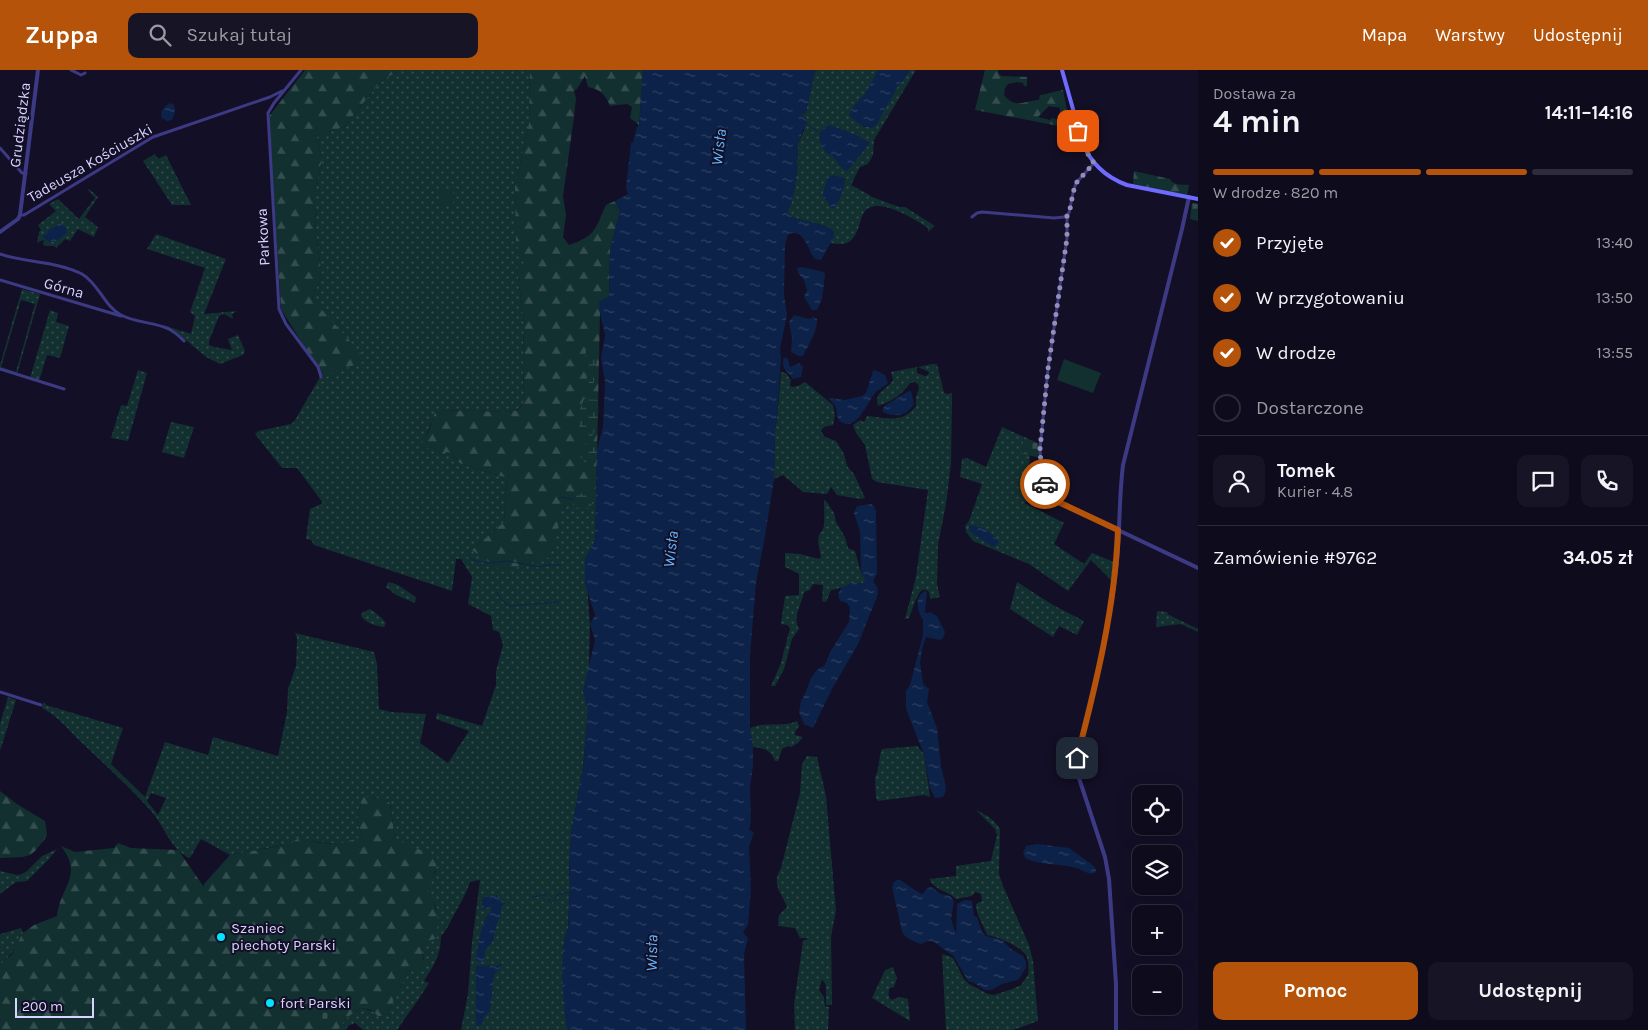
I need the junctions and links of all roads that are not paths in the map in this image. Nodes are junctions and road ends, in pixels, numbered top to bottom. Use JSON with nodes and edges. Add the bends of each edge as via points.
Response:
{"nodes":[{"id":1,"x":38,"y":70,"type":"edge"},
{"id":2,"x":71,"y":70,"type":"edge"},
{"id":3,"x":301,"y":70,"type":"edge"},
{"id":4,"x":1062,"y":70,"type":"edge"},
{"id":5,"x":85,"y":73,"type":"dead end"},
{"id":6,"x":285,"y":90,"type":"junction"},
{"id":7,"x":0,"y":148,"type":"edge"},
{"id":8,"x":1094,"y":163,"type":"junction"},
{"id":9,"x":26,"y":174,"type":"junction"},
{"id":10,"x":1189,"y":198,"type":"junction"},
{"id":11,"x":1198,"y":199,"type":"edge"},
{"id":12,"x":20,"y":216,"type":"junction"},
{"id":13,"x":1067,"y":216,"type":"junction"},
{"id":14,"x":972,"y":217,"type":"dead end"},
{"id":15,"x":0,"y":232,"type":"edge"},
{"id":16,"x":0,"y":254,"type":"edge"},
{"id":17,"x":0,"y":280,"type":"edge"},
{"id":18,"x":122,"y":315,"type":"junction"},
{"id":19,"x":184,"y":341,"type":"dead end"},
{"id":20,"x":0,"y":369,"type":"edge"},
{"id":21,"x":321,"y":377,"type":"dead end"},
{"id":22,"x":64,"y":388,"type":"dead end"},
{"id":23,"x":1118,"y":530,"type":"junction"},
{"id":24,"x":1198,"y":568,"type":"edge"},
{"id":25,"x":0,"y":692,"type":"edge"},
{"id":26,"x":41,"y":705,"type":"dead end"},
{"id":27,"x":1116,"y":1030,"type":"edge"}],
"edges":[{"from":1,"to":9,"type":"street","name":"Grudziądzka"},
{"from":2,"to":5,"type":"street"},
{"from":3,"to":6,"type":"street","name":"Parkowa"},
{"from":4,"to":8,"type":"main road","via":[[1082,141]]},
{"from":6,"to":12,"type":"street","name":"Tadeusza Kościuszki","via":[[153,138]]},
{"from":6,"to":21,"type":"street","name":"Parkowa","via":[[270,108],[268,118],[279,309]]},
{"from":7,"to":9,"type":"street"},
{"from":8,"to":10,"type":"main road","via":[[1110,177],[1127,185]]},
{"from":8,"to":13,"type":"street","via":[[1076,183]]},
{"from":9,"to":12,"type":"street","name":"Grudziądzka"},
{"from":10,"to":11,"type":"main road"},
{"from":10,"to":23,"type":"street","via":[[1126,450],[1119,491]]},
{"from":12,"to":15,"type":"street"},
{"from":13,"to":14,"type":"street","via":[[1054,218],[982,212]]},
{"from":13,"to":23,"type":"street","via":[[1067,238],[1046,389],[1041,464],[1052,499]]},
{"from":16,"to":18,"type":"street","via":[[81,274],[88,278],[110,307]]},
{"from":17,"to":18,"type":"street","name":"Górna"},
{"from":18,"to":19,"type":"street","name":"Górna","via":[[170,329]]},
{"from":20,"to":22,"type":"street"},
{"from":23,"to":24,"type":"street"},
{"from":23,"to":27,"type":"street","via":[[1114,584],[1103,649],[1077,758],[1078,775],[1105,856],[1109,878]]},
{"from":25,"to":26,"type":"street"}]}
